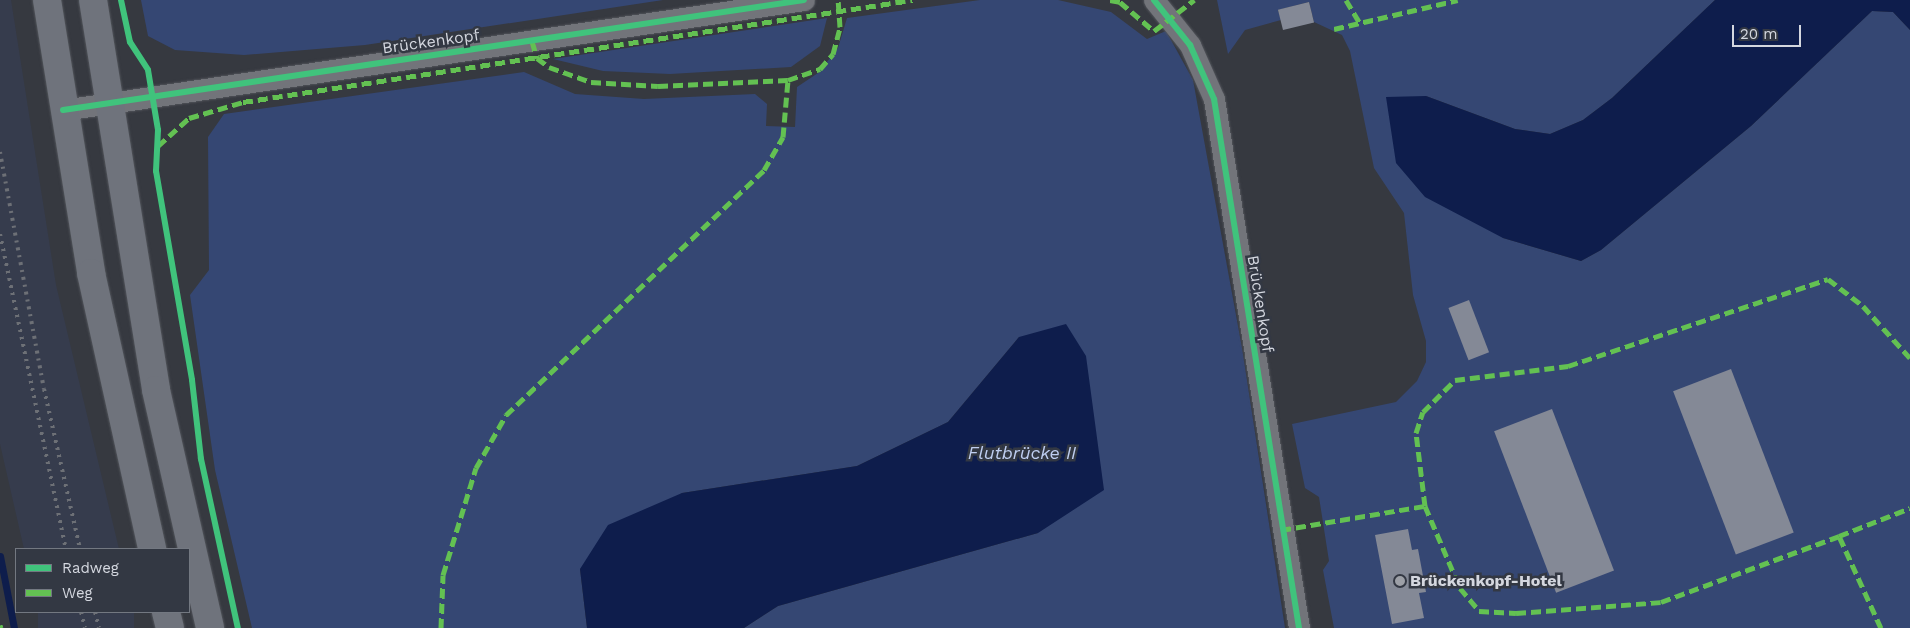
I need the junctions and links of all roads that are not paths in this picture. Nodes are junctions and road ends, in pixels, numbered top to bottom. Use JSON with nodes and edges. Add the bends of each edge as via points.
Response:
{"nodes":[{"id":1,"x":47,"y":0,"type":"edge"},
{"id":2,"x":93,"y":0,"type":"edge"},
{"id":3,"x":804,"y":0,"type":"edge"},
{"id":4,"x":1154,"y":0,"type":"edge"},
{"id":5,"x":107,"y":104,"type":"junction"},
{"id":6,"x":63,"y":110,"type":"junction"},
{"id":7,"x":152,"y":548,"type":"edge"},
{"id":8,"x":166,"y":613,"type":"edge"},
{"id":9,"x":170,"y":628,"type":"edge"},
{"id":10,"x":210,"y":628,"type":"edge"},
{"id":11,"x":1299,"y":628,"type":"edge"}],
"edges":[{"from":1,"to":6,"type":"main road"},
{"from":2,"to":5,"type":"main road"},
{"from":3,"to":5,"type":"street","name":"Brückenkopf"},
{"from":4,"to":11,"type":"street","name":"Brückenkopf","via":[[1190,45],[1214,99]]},
{"from":5,"to":6,"type":"street","name":"Brückenkopf"},
{"from":5,"to":10,"type":"main road","via":[[156,390]]},
{"from":6,"to":7,"type":"main road","via":[[91,273]]},
{"from":8,"to":9,"type":"main road"}]}
